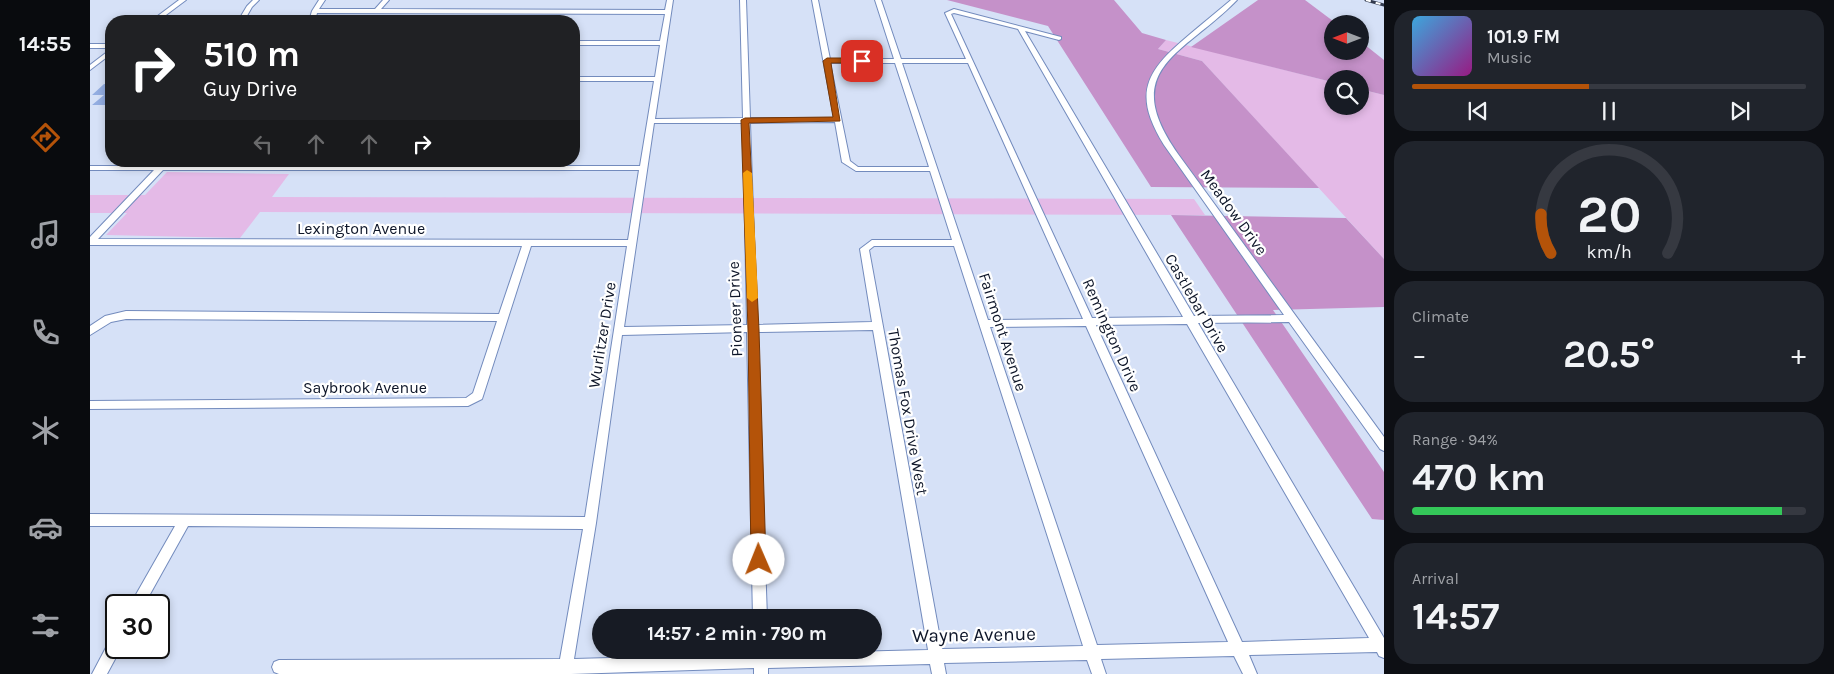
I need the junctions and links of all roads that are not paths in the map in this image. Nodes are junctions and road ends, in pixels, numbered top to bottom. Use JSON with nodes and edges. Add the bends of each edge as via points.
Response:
{"nodes":[{"id":1,"x":183,"y":0,"type":"edge"},
{"id":2,"x":256,"y":0,"type":"edge"},
{"id":3,"x":322,"y":0,"type":"edge"},
{"id":4,"x":386,"y":0,"type":"edge"},
{"id":5,"x":670,"y":0,"type":"edge"},
{"id":6,"x":743,"y":0,"type":"edge"},
{"id":7,"x":815,"y":0,"type":"edge"},
{"id":8,"x":878,"y":0,"type":"edge"},
{"id":9,"x":1234,"y":0,"type":"edge"},
{"id":10,"x":315,"y":11,"type":"junction"},
{"id":11,"x":377,"y":11,"type":"junction"},
{"id":12,"x":669,"y":12,"type":"junction"},
{"id":13,"x":162,"y":15,"type":"edge"},
{"id":14,"x":245,"y":15,"type":"edge"},
{"id":15,"x":314,"y":15,"type":"edge"},
{"id":16,"x":1020,"y":28,"type":"junction"},
{"id":17,"x":1059,"y":38,"type":"dead end"},
{"id":18,"x":580,"y":43,"type":"edge"},
{"id":19,"x":664,"y":43,"type":"junction"},
{"id":20,"x":90,"y":46,"type":"edge"},
{"id":21,"x":105,"y":46,"type":"edge"},
{"id":22,"x":105,"y":55,"type":"edge"},
{"id":23,"x":827,"y":61,"type":"junction"},
{"id":24,"x":898,"y":61,"type":"junction"},
{"id":25,"x":970,"y":61,"type":"junction"},
{"id":26,"x":90,"y":68,"type":"edge"},
{"id":27,"x":580,"y":79,"type":"edge"},
{"id":28,"x":658,"y":79,"type":"junction"},
{"id":29,"x":745,"y":120,"type":"junction"},
{"id":30,"x":837,"y":120,"type":"junction"},
{"id":31,"x":651,"y":121,"type":"junction"},
{"id":32,"x":580,"y":165,"type":"edge"},
{"id":33,"x":108,"y":167,"type":"edge"},
{"id":34,"x":161,"y":167,"type":"edge"},
{"id":35,"x":90,"y":168,"type":"edge"},
{"id":36,"x":644,"y":168,"type":"junction"},
{"id":37,"x":933,"y":169,"type":"junction"},
{"id":38,"x":90,"y":242,"type":"edge"},
{"id":39,"x":527,"y":243,"type":"junction"},
{"id":40,"x":957,"y":243,"type":"junction"},
{"id":41,"x":631,"y":244,"type":"junction"},
{"id":42,"x":503,"y":318,"type":"junction"},
{"id":43,"x":1292,"y":318,"type":"junction"},
{"id":44,"x":1189,"y":320,"type":"junction"},
{"id":45,"x":1090,"y":322,"type":"junction"},
{"id":46,"x":985,"y":324,"type":"junction"},
{"id":47,"x":876,"y":326,"type":"junction"},
{"id":48,"x":754,"y":330,"type":"junction"},
{"id":49,"x":90,"y":331,"type":"edge"},
{"id":50,"x":618,"y":331,"type":"junction"},
{"id":51,"x":90,"y":405,"type":"edge"},
{"id":52,"x":1384,"y":446,"type":"edge"},
{"id":53,"x":90,"y":520,"type":"edge"},
{"id":54,"x":185,"y":520,"type":"junction"},
{"id":55,"x":590,"y":523,"type":"junction"},
{"id":56,"x":143,"y":594,"type":"edge"},
{"id":57,"x":760,"y":609,"type":"edge"},
{"id":58,"x":1383,"y":647,"type":"edge"},
{"id":59,"x":1238,"y":650,"type":"junction"},
{"id":60,"x":1092,"y":651,"type":"junction"},
{"id":61,"x":882,"y":655,"type":"edge"},
{"id":62,"x":936,"y":655,"type":"junction"},
{"id":63,"x":107,"y":659,"type":"edge"},
{"id":64,"x":709,"y":659,"type":"edge"},
{"id":65,"x":761,"y":659,"type":"edge"},
{"id":66,"x":279,"y":667,"type":"dead end"},
{"id":67,"x":565,"y":670,"type":"edge"},
{"id":68,"x":99,"y":674,"type":"edge"},
{"id":69,"x":761,"y":674,"type":"edge"},
{"id":70,"x":939,"y":674,"type":"edge"},
{"id":71,"x":1099,"y":674,"type":"edge"},
{"id":72,"x":1250,"y":674,"type":"edge"}],
"edges":[{"from":1,"to":13,"type":"street"},
{"from":2,"to":14,"type":"street"},
{"from":3,"to":10,"type":"street"},
{"from":4,"to":11,"type":"street"},
{"from":5,"to":12,"type":"street","name":"Wurlitzer Drive"},
{"from":6,"to":29,"type":"street","name":"Pioneer Drive"},
{"from":7,"to":23,"type":"street"},
{"from":8,"to":24,"type":"street","name":"Fairmont Avenue"},
{"from":9,"to":43,"type":"street","name":"Meadow Drive","via":[[1158,66],[1151,86],[1151,107],[1166,142]]},
{"from":10,"to":11,"type":"street"},
{"from":10,"to":15,"type":"street"},
{"from":11,"to":12,"type":"street"},
{"from":12,"to":19,"type":"street","name":"Wurlitzer Drive"},
{"from":16,"to":17,"type":"street"},
{"from":16,"to":25,"type":"street","name":"Remington Drive","via":[[954,11],[948,13]]},
{"from":16,"to":44,"type":"street","name":"Castlebar Drive"},
{"from":18,"to":19,"type":"street"},
{"from":19,"to":28,"type":"street","name":"Wurlitzer Drive"},
{"from":20,"to":21,"type":"street"},
{"from":22,"to":26,"type":"street"},
{"from":23,"to":24,"type":"street"},
{"from":23,"to":30,"type":"street"},
{"from":24,"to":25,"type":"street"},
{"from":24,"to":37,"type":"street","name":"Fairmont Avenue"},
{"from":25,"to":45,"type":"street","name":"Remington Drive"},
{"from":27,"to":28,"type":"street"},
{"from":28,"to":31,"type":"street","name":"Wurlitzer Drive"},
{"from":29,"to":30,"type":"street"},
{"from":29,"to":31,"type":"street"},
{"from":29,"to":48,"type":"street","name":"Pioneer Drive"},
{"from":30,"to":37,"type":"street","via":[[846,162],[856,169]]},
{"from":31,"to":36,"type":"street","name":"Wurlitzer Drive"},
{"from":32,"to":36,"type":"street"},
{"from":33,"to":35,"type":"street"},
{"from":34,"to":38,"type":"street"},
{"from":36,"to":41,"type":"street","name":"Wurlitzer Drive"},
{"from":37,"to":40,"type":"street","name":"Fairmont Avenue"},
{"from":38,"to":39,"type":"street","name":"Lexington Avenue"},
{"from":39,"to":41,"type":"street","name":"Lexington Avenue"},
{"from":39,"to":42,"type":"street","name":"Saybrook Avenue"},
{"from":40,"to":46,"type":"street","name":"Fairmont Avenue"},
{"from":40,"to":47,"type":"street","name":"Thomas Fox Drive West","via":[[872,243],[864,249]]},
{"from":41,"to":50,"type":"street","name":"Wurlitzer Drive"},
{"from":42,"to":49,"type":"street","via":[[126,315],[108,319]]},
{"from":42,"to":51,"type":"street","name":"Saybrook Avenue","via":[[478,396],[468,402]]},
{"from":43,"to":44,"type":"street"},
{"from":43,"to":52,"type":"street","name":"Meadow Drive"},
{"from":44,"to":45,"type":"street"},
{"from":44,"to":58,"type":"street","name":"Castlebar Drive"},
{"from":45,"to":46,"type":"street"},
{"from":45,"to":59,"type":"street","name":"Remington Drive"},
{"from":46,"to":60,"type":"street","name":"Fairmont Avenue"},
{"from":47,"to":48,"type":"street"},
{"from":47,"to":62,"type":"street","name":"Thomas Fox Drive West"},
{"from":48,"to":50,"type":"street"},
{"from":48,"to":57,"type":"street","name":"Pioneer Drive"},
{"from":50,"to":55,"type":"street","name":"Wurlitzer Drive"},
{"from":53,"to":54,"type":"street"},
{"from":54,"to":55,"type":"street"},
{"from":54,"to":56,"type":"street"},
{"from":55,"to":67,"type":"street","name":"Wurlitzer Drive"},
{"from":58,"to":59,"type":"street","name":"Wayne Avenue"},
{"from":59,"to":60,"type":"street","name":"Wayne Avenue"},
{"from":59,"to":72,"type":"street","name":"Remington Drive"},
{"from":60,"to":62,"type":"street","name":"Wayne Avenue"},
{"from":60,"to":71,"type":"street","name":"Fairmont Avenue"},
{"from":61,"to":62,"type":"street","name":"Wayne Avenue"},
{"from":62,"to":70,"type":"street","name":"Thomas Fox Drive West"},
{"from":63,"to":68,"type":"street"},
{"from":64,"to":67,"type":"street","name":"Wayne Avenue"},
{"from":65,"to":69,"type":"street"},
{"from":66,"to":67,"type":"street","name":"Wayne Avenue"}]}
